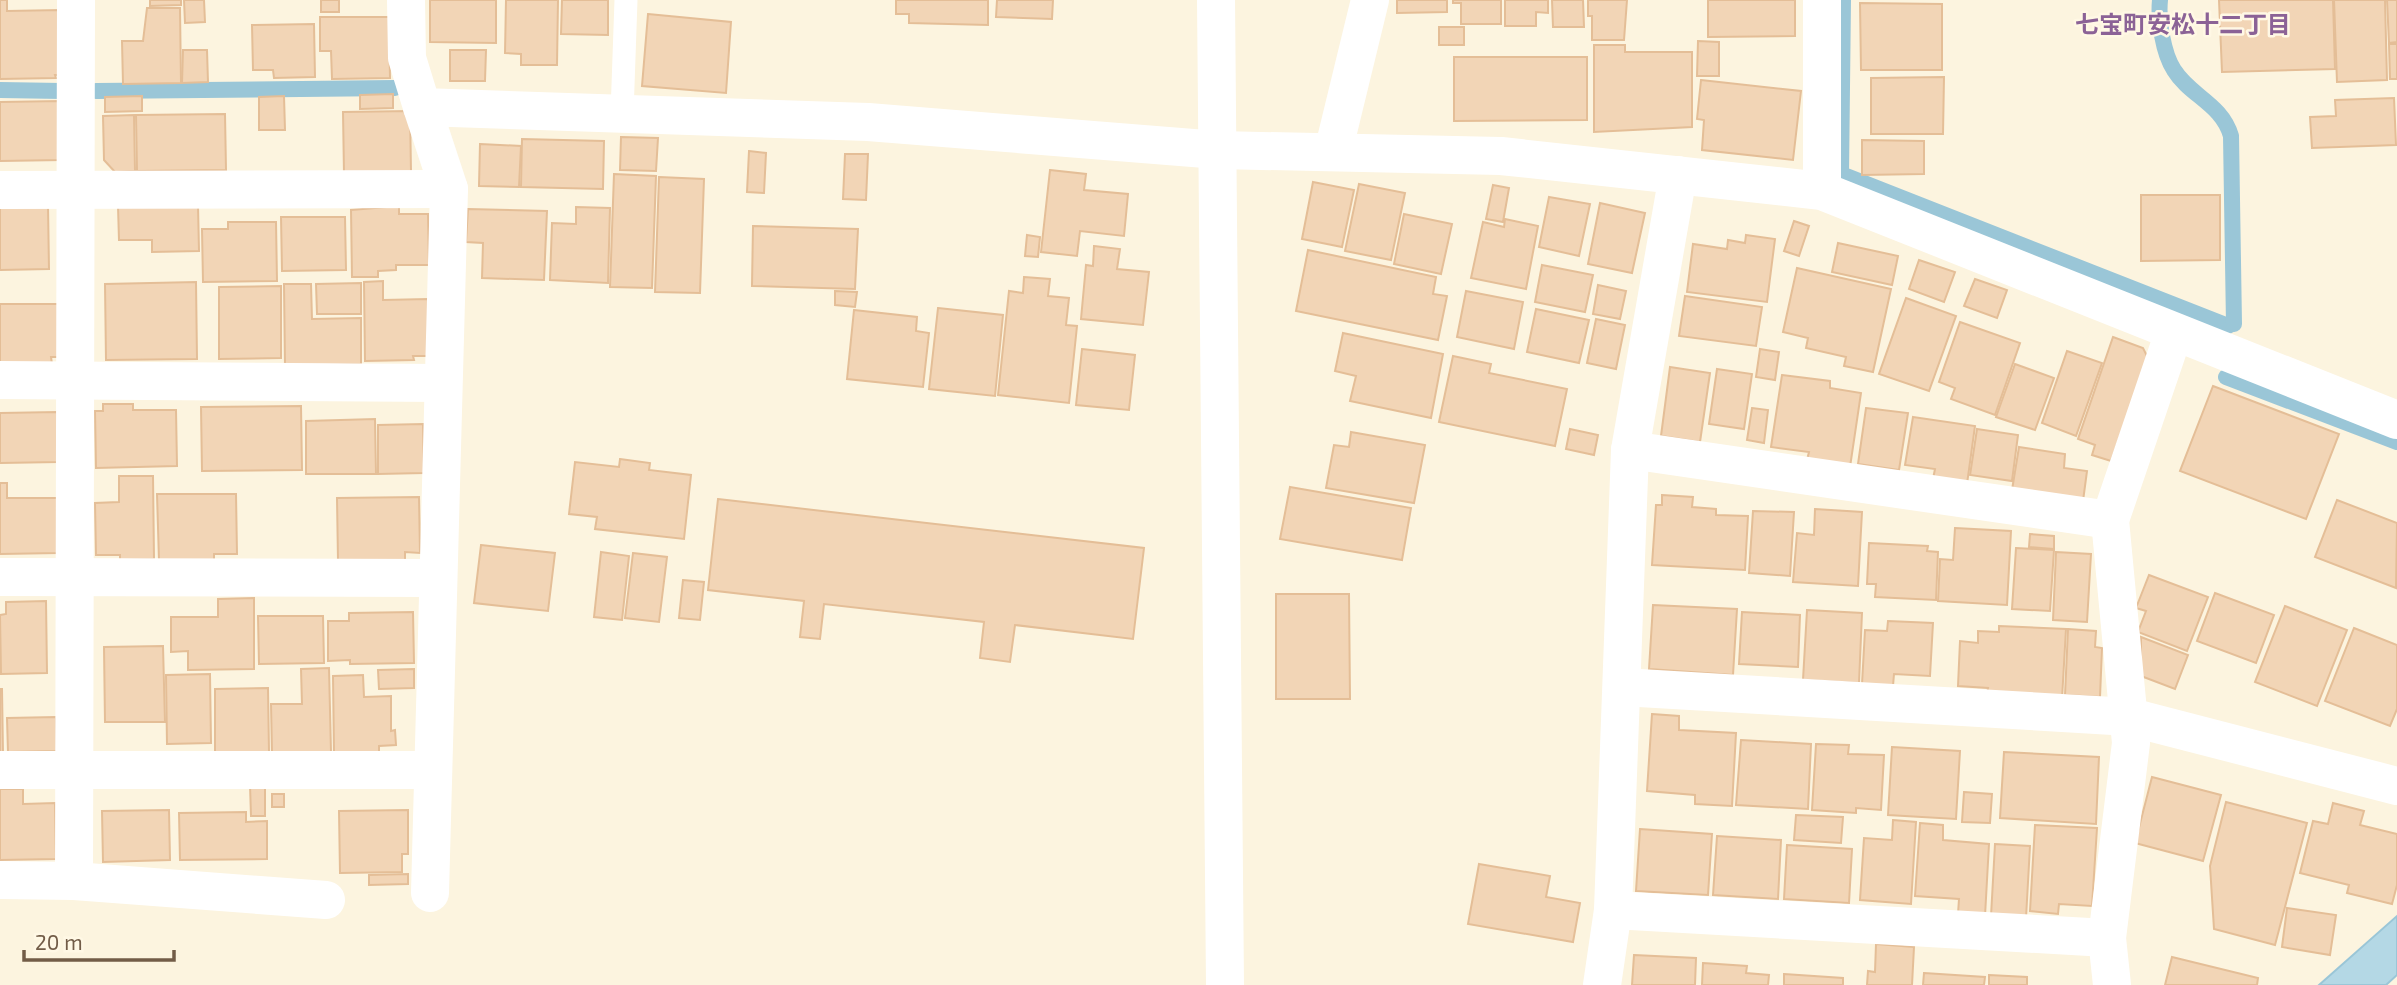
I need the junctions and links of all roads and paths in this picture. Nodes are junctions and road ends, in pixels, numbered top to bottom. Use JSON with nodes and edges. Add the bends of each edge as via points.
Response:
{"nodes":[{"id":1,"x":75,"y":0,"type":"edge"},
{"id":2,"x":406,"y":0,"type":"edge"},
{"id":3,"x":626,"y":0,"type":"edge"},
{"id":4,"x":1216,"y":0,"type":"edge"},
{"id":5,"x":1370,"y":0,"type":"edge"},
{"id":6,"x":1822,"y":0,"type":"edge"},
{"id":7,"x":422,"y":107,"type":"junction"},
{"id":8,"x":622,"y":114,"type":"junction"},
{"id":9,"x":1218,"y":150,"type":"junction"},
{"id":10,"x":1333,"y":152,"type":"junction"},
{"id":11,"x":1678,"y":175,"type":"junction"},
{"id":12,"x":449,"y":189,"type":"junction"},
{"id":13,"x":0,"y":190,"type":"edge"},
{"id":14,"x":75,"y":190,"type":"junction"},
{"id":15,"x":1822,"y":191,"type":"junction"},
{"id":16,"x":2174,"y":332,"type":"junction"},
{"id":17,"x":0,"y":380,"type":"edge"},
{"id":18,"x":75,"y":380,"type":"junction"},
{"id":19,"x":443,"y":383,"type":"junction"},
{"id":20,"x":2397,"y":420,"type":"edge"},
{"id":21,"x":1630,"y":450,"type":"junction"},
{"id":22,"x":2110,"y":520,"type":"junction"},
{"id":23,"x":0,"y":577,"type":"edge"},
{"id":24,"x":75,"y":577,"type":"junction"},
{"id":25,"x":437,"y":578,"type":"junction"},
{"id":26,"x":1622,"y":687,"type":"junction"},
{"id":27,"x":2130,"y":717,"type":"junction"},
{"id":28,"x":0,"y":770,"type":"edge"},
{"id":29,"x":75,"y":770,"type":"junction"},
{"id":30,"x":432,"y":770,"type":"junction"},
{"id":31,"x":2397,"y":786,"type":"edge"},
{"id":32,"x":0,"y":880,"type":"edge"},
{"id":33,"x":74,"y":881,"type":"junction"},
{"id":34,"x":430,"y":893,"type":"dead end"},
{"id":35,"x":326,"y":900,"type":"dead end"},
{"id":36,"x":1613,"y":910,"type":"junction"},
{"id":37,"x":2107,"y":938,"type":"junction"},
{"id":38,"x":1225,"y":985,"type":"edge"},
{"id":39,"x":1602,"y":985,"type":"edge"},
{"id":40,"x":2112,"y":985,"type":"edge"}],
"edges":[{"from":1,"to":14,"type":"street"},
{"from":2,"to":7,"type":"street","via":[[407,58]]},
{"from":3,"to":8,"type":"lane"},
{"from":4,"to":9,"type":"street"},
{"from":5,"to":10,"type":"street"},
{"from":6,"to":15,"type":"street"},
{"from":7,"to":8,"type":"street"},
{"from":7,"to":12,"type":"street"},
{"from":8,"to":9,"type":"street","via":[[868,122]]},
{"from":9,"to":10,"type":"street"},
{"from":9,"to":38,"type":"street"},
{"from":10,"to":11,"type":"street","via":[[1502,156]]},
{"from":11,"to":15,"type":"street"},
{"from":11,"to":21,"type":"street"},
{"from":12,"to":14,"type":"street"},
{"from":12,"to":19,"type":"street"},
{"from":13,"to":14,"type":"street"},
{"from":14,"to":18,"type":"street"},
{"from":15,"to":16,"type":"street"},
{"from":16,"to":20,"type":"street"},
{"from":16,"to":22,"type":"street"},
{"from":17,"to":18,"type":"street"},
{"from":18,"to":19,"type":"street"},
{"from":18,"to":24,"type":"street"},
{"from":19,"to":25,"type":"street"},
{"from":21,"to":22,"type":"street"},
{"from":21,"to":26,"type":"street"},
{"from":22,"to":27,"type":"street"},
{"from":23,"to":24,"type":"street"},
{"from":24,"to":25,"type":"street"},
{"from":24,"to":29,"type":"street"},
{"from":25,"to":30,"type":"street"},
{"from":26,"to":27,"type":"street"},
{"from":26,"to":36,"type":"street"},
{"from":27,"to":31,"type":"street"},
{"from":27,"to":37,"type":"street","via":[[2132,743]]},
{"from":28,"to":29,"type":"street"},
{"from":29,"to":30,"type":"street"},
{"from":29,"to":33,"type":"street"},
{"from":30,"to":34,"type":"street"},
{"from":32,"to":33,"type":"street"},
{"from":33,"to":35,"type":"street"},
{"from":36,"to":37,"type":"street"},
{"from":36,"to":39,"type":"street"},
{"from":37,"to":40,"type":"street"}]}
